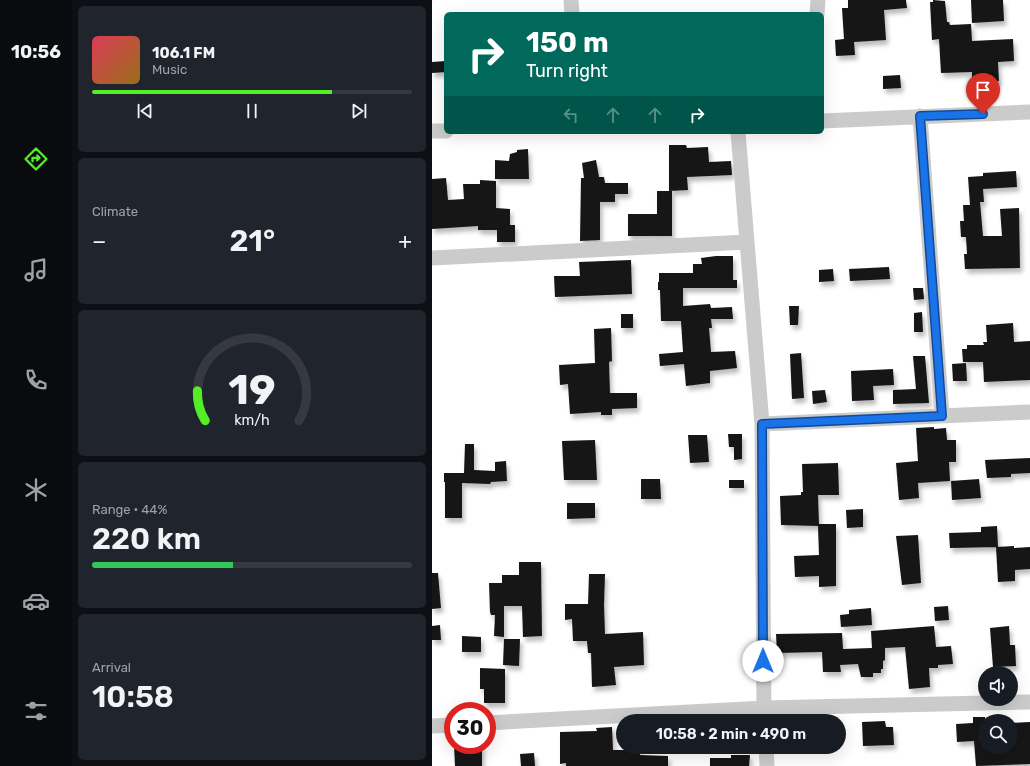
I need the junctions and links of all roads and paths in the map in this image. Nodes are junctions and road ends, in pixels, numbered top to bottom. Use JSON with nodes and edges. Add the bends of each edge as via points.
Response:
{"nodes":[{"id":1,"x":571,"y":0,"type":"edge"},
{"id":2,"x":818,"y":0,"type":"edge"},
{"id":3,"x":572,"y":12,"type":"edge"},
{"id":4,"x":817,"y":12,"type":"edge"},
{"id":5,"x":1030,"y":112,"type":"edge"},
{"id":6,"x":920,"y":116,"type":"junction"},
{"id":7,"x":824,"y":121,"type":"edge"},
{"id":8,"x":444,"y":130,"type":"edge"},
{"id":9,"x":432,"y":131,"type":"edge"},
{"id":10,"x":738,"y":134,"type":"edge"},
{"id":11,"x":747,"y":242,"type":"junction"},
{"id":12,"x":432,"y":258,"type":"edge"},
{"id":13,"x":1030,"y":412,"type":"edge"},
{"id":14,"x":942,"y":416,"type":"junction"},
{"id":15,"x":762,"y":424,"type":"junction"},
{"id":16,"x":1030,"y":702,"type":"edge"},
{"id":17,"x":764,"y":714,"type":"edge"},
{"id":18,"x":784,"y":714,"type":"edge"},
{"id":19,"x":616,"y":719,"type":"edge"},
{"id":20,"x":496,"y":723,"type":"edge"},
{"id":21,"x":444,"y":725,"type":"edge"},
{"id":22,"x":432,"y":726,"type":"edge"},
{"id":23,"x":766,"y":754,"type":"edge"},
{"id":24,"x":767,"y":766,"type":"edge"}],
"edges":[{"from":1,"to":3,"type":"street"},
{"from":2,"to":4,"type":"street"},
{"from":5,"to":6,"type":"street"},
{"from":6,"to":7,"type":"street"},
{"from":6,"to":14,"type":"street"},
{"from":8,"to":9,"type":"street"},
{"from":10,"to":11,"type":"street"},
{"from":11,"to":12,"type":"street"},
{"from":11,"to":15,"type":"street"},
{"from":13,"to":14,"type":"street"},
{"from":14,"to":15,"type":"street"},
{"from":15,"to":17,"type":"street"},
{"from":16,"to":18,"type":"street"},
{"from":19,"to":20,"type":"street"},
{"from":21,"to":22,"type":"street"},
{"from":23,"to":24,"type":"street"}]}
